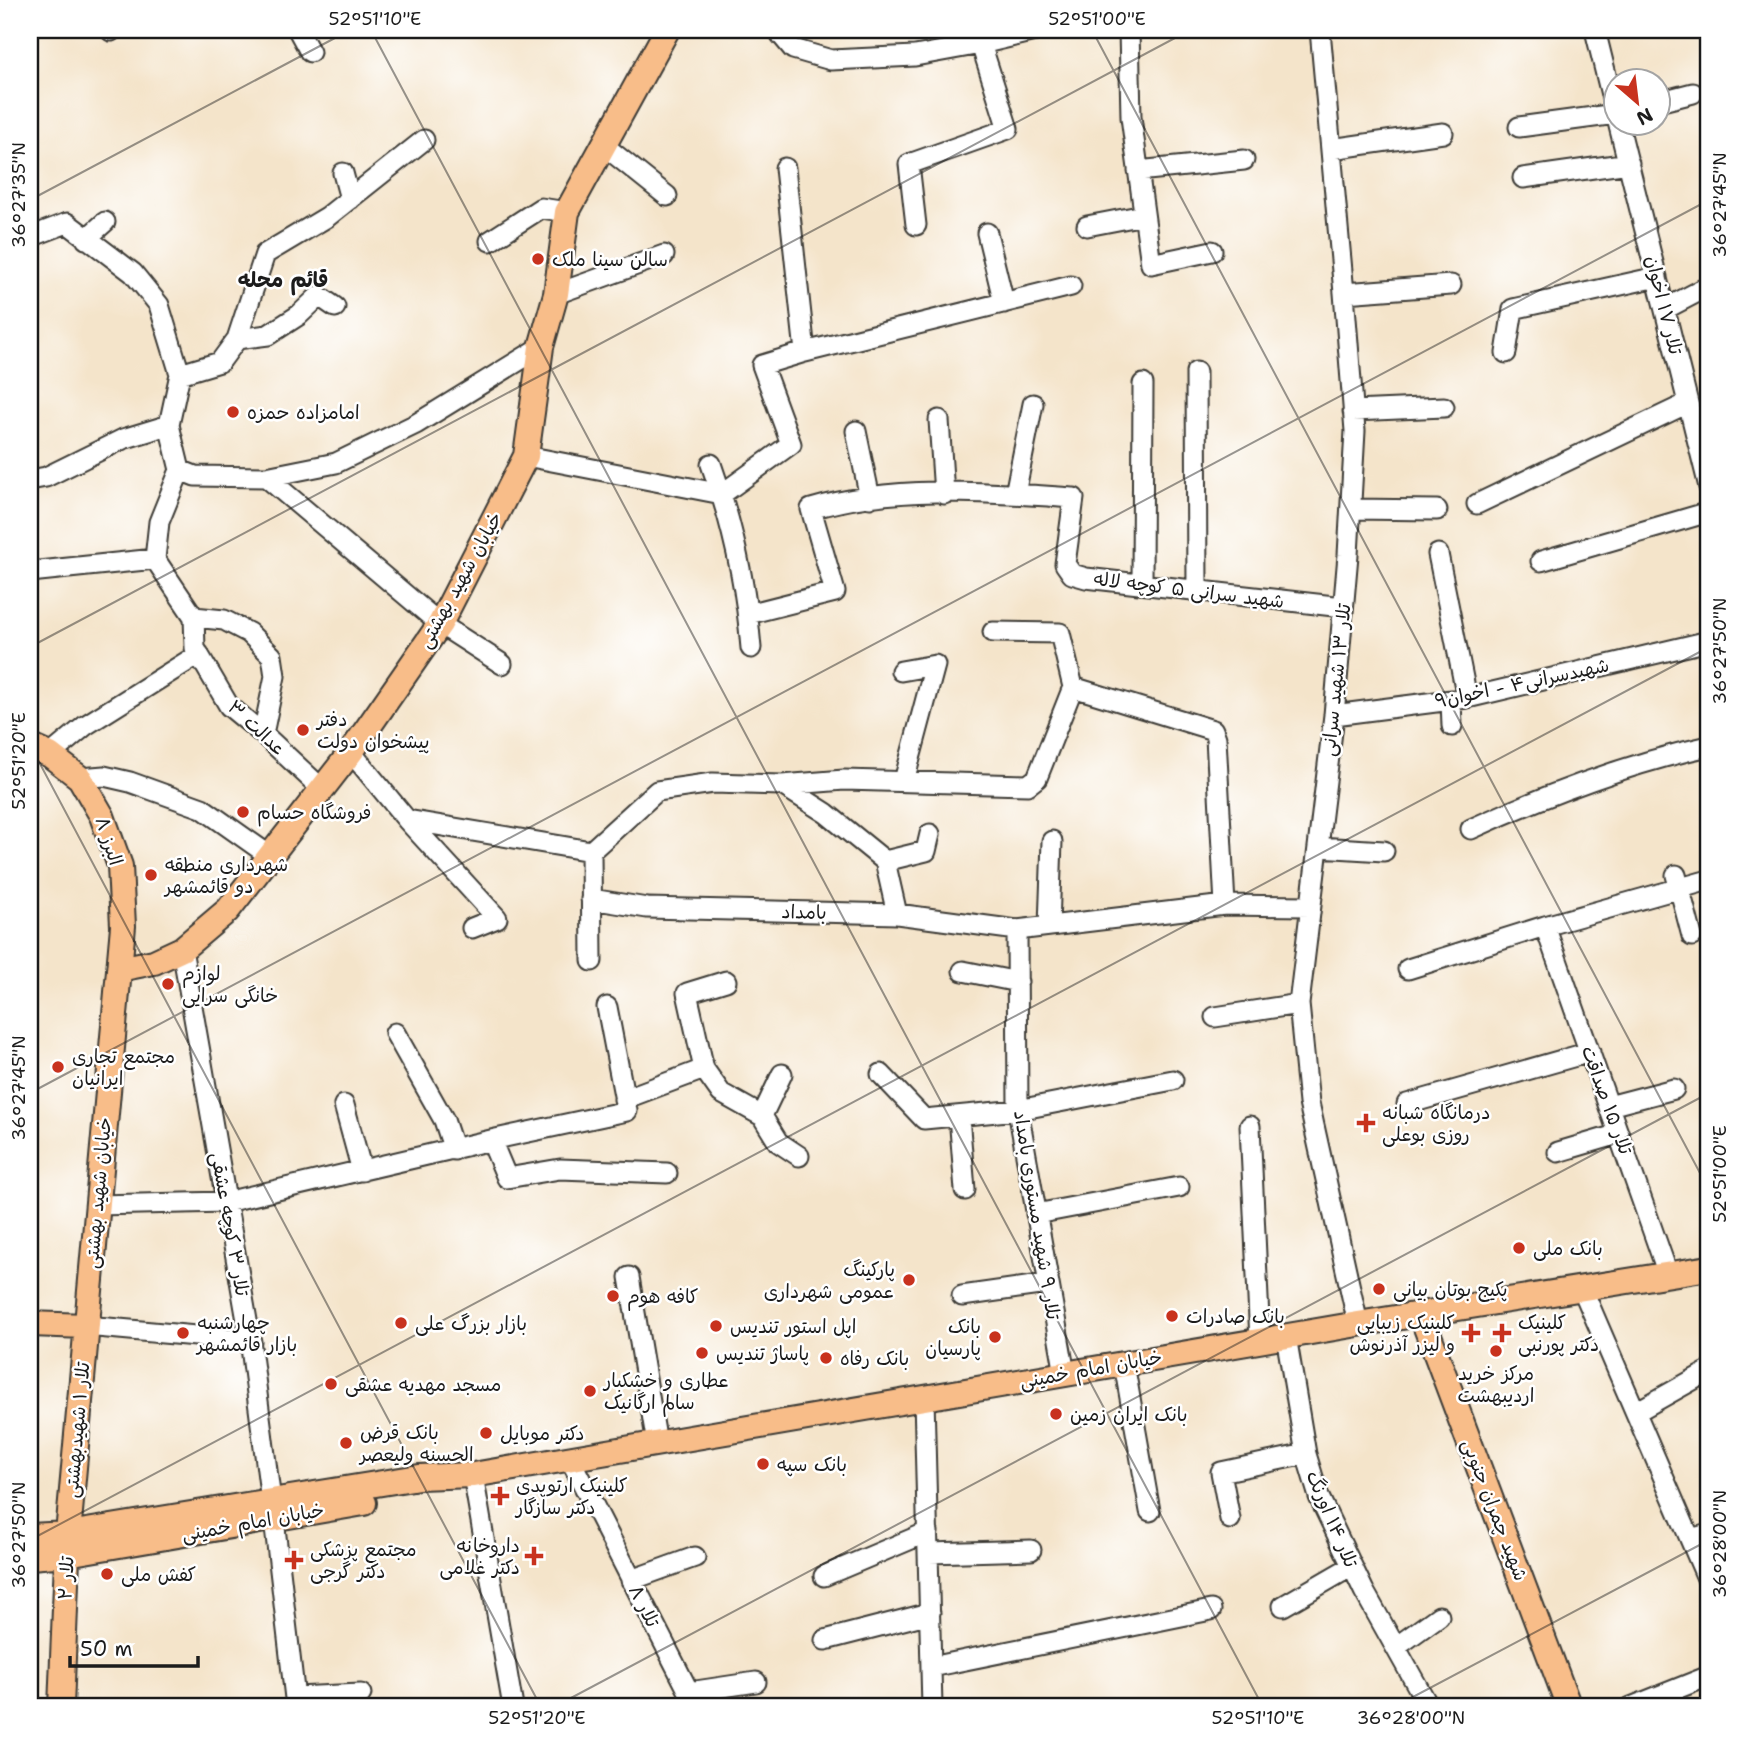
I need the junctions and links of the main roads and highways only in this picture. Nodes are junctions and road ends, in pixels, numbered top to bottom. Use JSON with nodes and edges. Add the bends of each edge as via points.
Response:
{"nodes":[{"id":1,"x":667,"y":30,"type":"edge"},
{"id":2,"x":40,"y":750,"type":"edge"},
{"id":3,"x":119,"y":969,"type":"junction"},
{"id":4,"x":1709,"y":1268,"type":"edge"},
{"id":5,"x":1421,"y":1314,"type":"junction"},
{"id":6,"x":30,"y":1324,"type":"edge"},
{"id":7,"x":86,"y":1326,"type":"junction"},
{"id":8,"x":30,"y":1536,"type":"edge"},
{"id":9,"x":68,"y":1544,"type":"junction"},
{"id":10,"x":30,"y":1557,"type":"edge"},
{"id":11,"x":61,"y":1707,"type":"edge"},
{"id":12,"x":1569,"y":1707,"type":"edge"}],
"edges":[{"from":1,"to":3,"type":"main road","name":"خیابان شهید بهشتی","via":[[567,212],[526,456],[440,624],[323,790],[229,910],[182,949],[153,962]]},
{"from":2,"to":3,"type":"main road","name":"البرز ۸","via":[[80,778],[102,816],[120,866],[123,926]]},
{"from":3,"to":7,"type":"main road","name":"خیابان شهید بهشتی"},
{"from":4,"to":5,"type":"main road","name":"خیابان امام خمینی"},
{"from":5,"to":9,"type":"main road","name":"خیابان امام خمینی","via":[[473,1475],[419,1477],[272,1510]]},
{"from":5,"to":12,"type":"main road","name":"شهید چمران جنوبی"},
{"from":6,"to":7,"type":"main road"},
{"from":7,"to":9,"type":"main road","name":"تلار ۱ شهیدبهشتی"},
{"from":8,"to":9,"type":"main road","name":"خیابان امام خمینی"},
{"from":9,"to":10,"type":"main road","name":"خیابان امام خمینی"},
{"from":9,"to":11,"type":"main road","name":"تلار ۲"}]}
